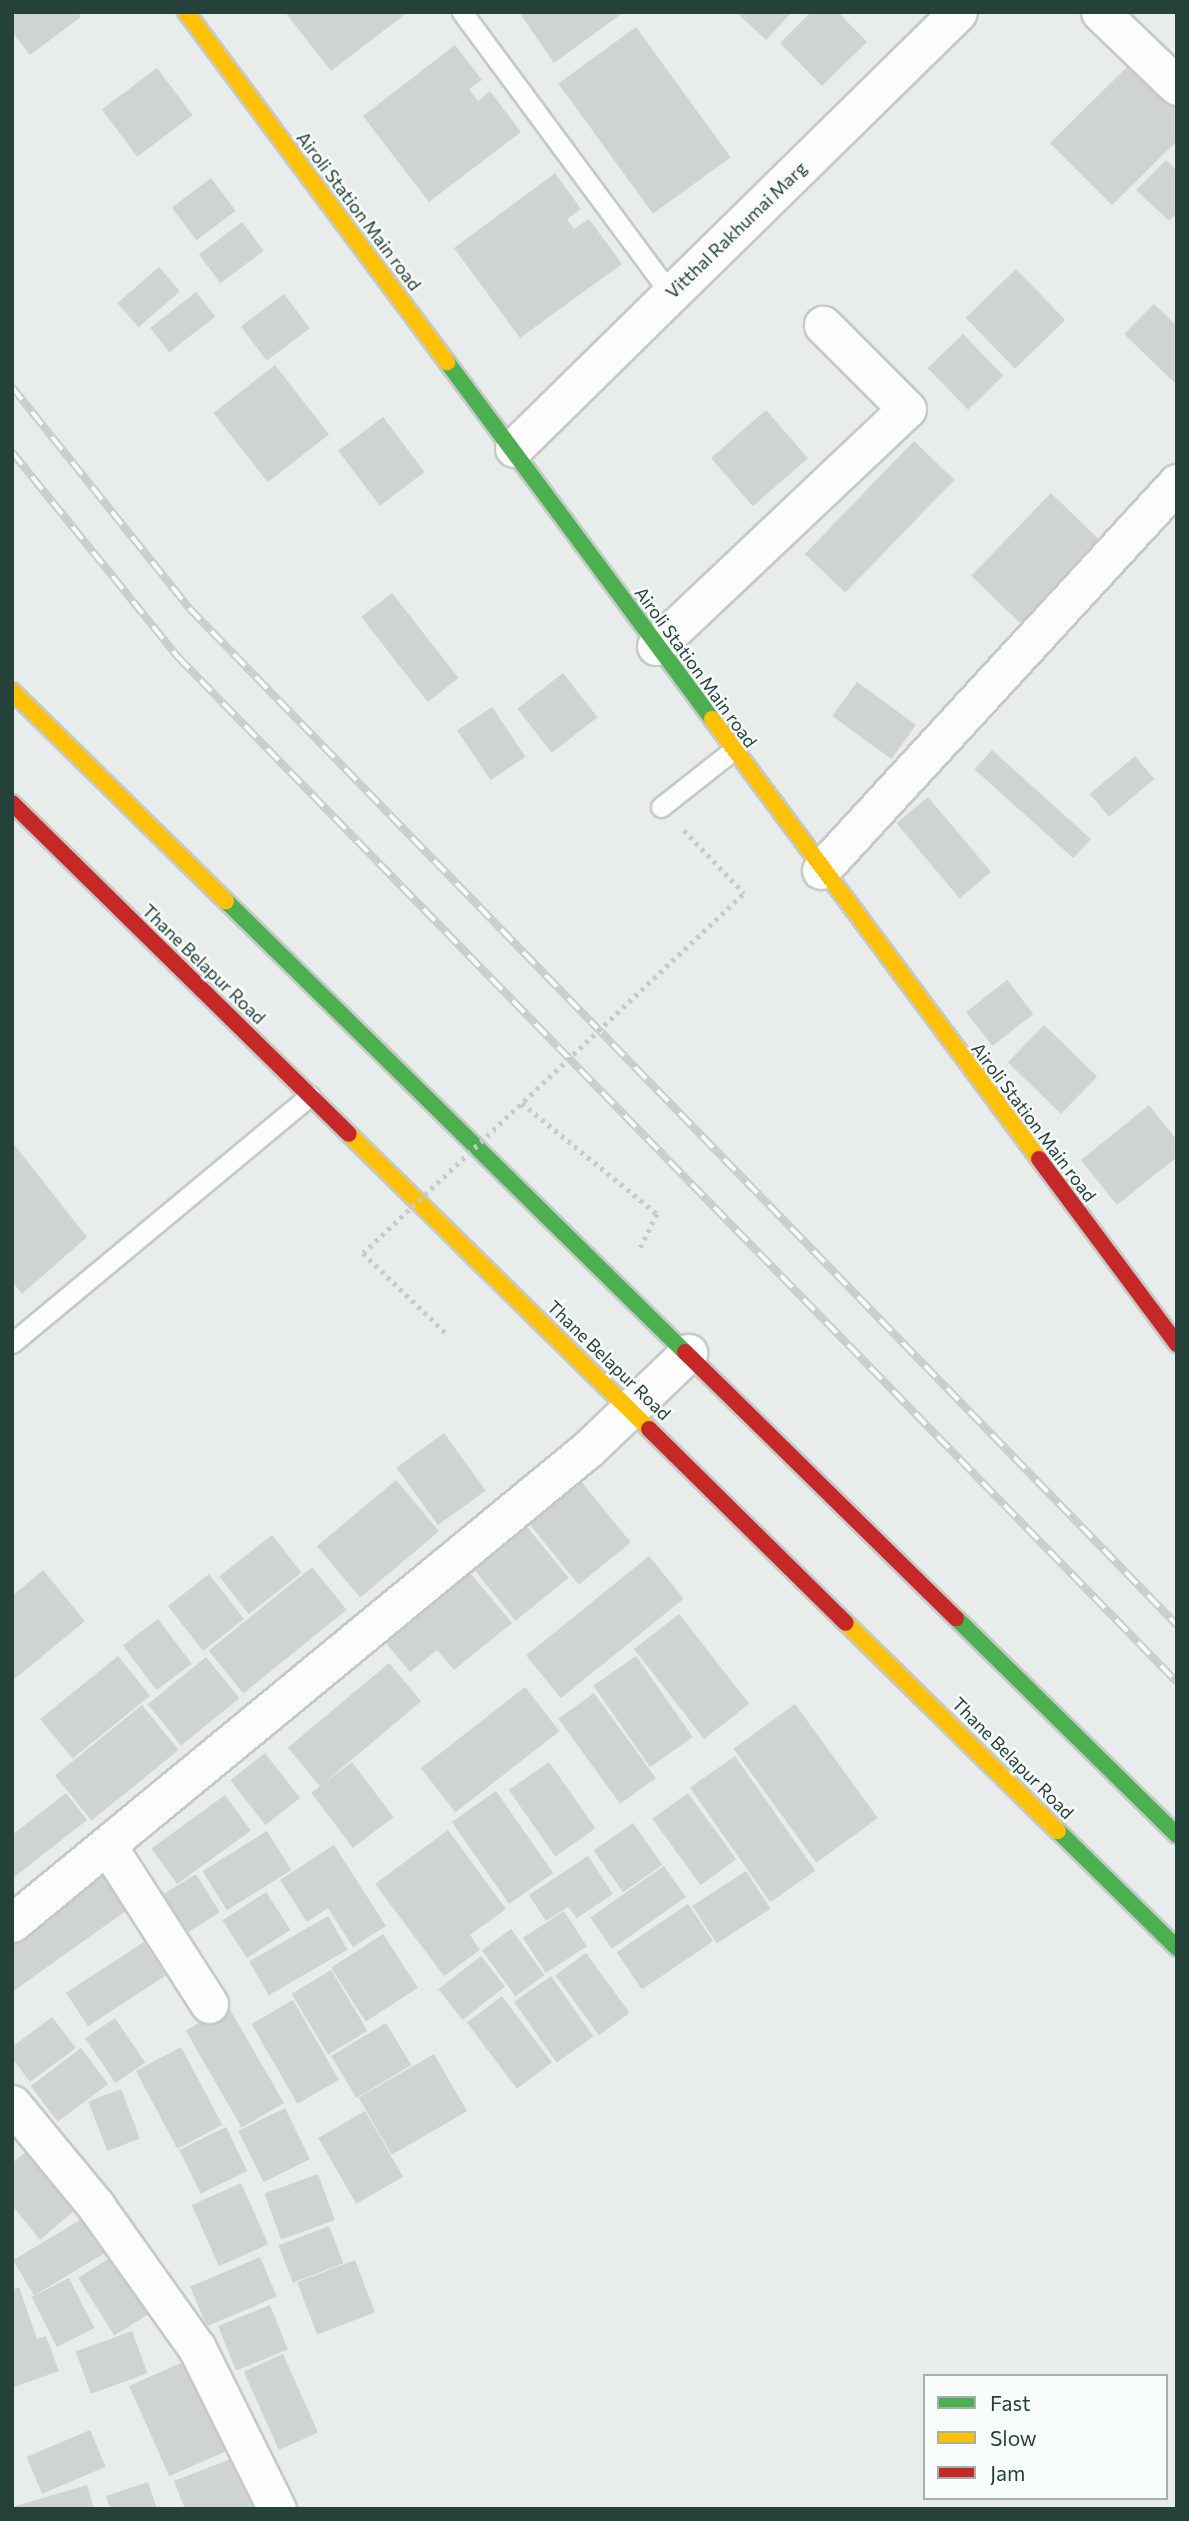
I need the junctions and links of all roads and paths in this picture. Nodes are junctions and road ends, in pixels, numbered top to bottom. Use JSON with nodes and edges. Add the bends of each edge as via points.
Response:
{"nodes":[{"id":1,"x":186,"y":12,"type":"edge"},
{"id":2,"x":463,"y":12,"type":"edge"},
{"id":3,"x":958,"y":12,"type":"edge"},
{"id":4,"x":1100,"y":12,"type":"edge"},
{"id":5,"x":1177,"y":86,"type":"edge"},
{"id":6,"x":671,"y":294,"type":"junction"},
{"id":7,"x":823,"y":326,"type":"dead end"},
{"id":8,"x":514,"y":448,"type":"junction"},
{"id":9,"x":1177,"y":483,"type":"edge"},
{"id":10,"x":656,"y":646,"type":"junction"},
{"id":11,"x":12,"y":691,"type":"edge"},
{"id":12,"x":732,"y":751,"type":"junction"},
{"id":13,"x":12,"y":803,"type":"edge"},
{"id":14,"x":661,"y":807,"type":"joint"},
{"id":15,"x":821,"y":870,"type":"junction"},
{"id":16,"x":310,"y":1096,"type":"junction"},
{"id":17,"x":522,"y":1103,"type":"junction"},
{"id":18,"x":657,"y":1214,"type":"dead end"},
{"id":19,"x":447,"y":1334,"type":"dead end"},
{"id":20,"x":12,"y":1343,"type":"edge"},
{"id":21,"x":1177,"y":1344,"type":"edge"},
{"id":22,"x":688,"y":1353,"type":"junction"},
{"id":23,"x":632,"y":1410,"type":"junction"},
{"id":24,"x":1177,"y":1835,"type":"edge"},
{"id":25,"x":107,"y":1845,"type":"junction"},
{"id":26,"x":12,"y":1923,"type":"edge"},
{"id":27,"x":1177,"y":1948,"type":"edge"},
{"id":28,"x":209,"y":2004,"type":"dead end"},
{"id":29,"x":12,"y":2104,"type":"edge"},
{"id":30,"x":277,"y":2509,"type":"edge"}],
"edges":[{"from":1,"to":8,"type":"main road","name":"Airoli Station Main road"},
{"from":2,"to":6,"type":"lane"},
{"from":3,"to":6,"type":"street","name":"Vitthal Rakhumai Marg"},
{"from":4,"to":5,"type":"street"},
{"from":6,"to":8,"type":"street","name":"Vitthal Rakhumai Marg"},
{"from":7,"to":10,"type":"street","via":[[907,409]]},
{"from":8,"to":10,"type":"main road","name":"Airoli Station Main road"},
{"from":9,"to":15,"type":"street"},
{"from":10,"to":12,"type":"main road","name":"Airoli Station Main road"},
{"from":11,"to":22,"type":"main road"},
{"from":12,"to":14,"type":"lane"},
{"from":12,"to":15,"type":"main road","name":"Airoli Station Main road"},
{"from":13,"to":16,"type":"main road","name":"Thane Belapur Road"},
{"from":14,"to":17,"type":"path","bridge":true,"via":[[744,893]]},
{"from":15,"to":21,"type":"main road","name":"Airoli Station Main road"},
{"from":16,"to":20,"type":"lane"},
{"from":16,"to":23,"type":"main road","name":"Thane Belapur Road"},
{"from":17,"to":18,"type":"path"},
{"from":17,"to":19,"type":"path","bridge":true,"via":[[363,1253]]},
{"from":22,"to":23,"type":"street"},
{"from":22,"to":24,"type":"main road"},
{"from":23,"to":25,"type":"street"},
{"from":23,"to":27,"type":"main road","name":"Thane Belapur Road"},
{"from":25,"to":26,"type":"street"},
{"from":25,"to":28,"type":"street"},
{"from":29,"to":30,"type":"street","via":[[96,2206],[197,2348]]}]}
